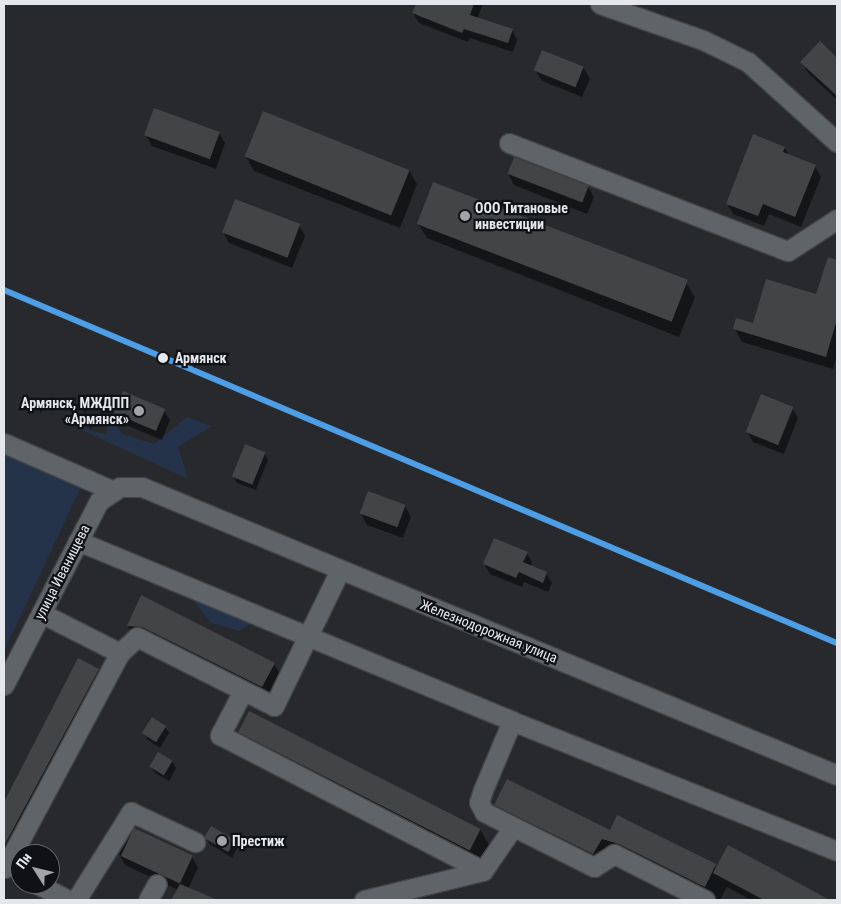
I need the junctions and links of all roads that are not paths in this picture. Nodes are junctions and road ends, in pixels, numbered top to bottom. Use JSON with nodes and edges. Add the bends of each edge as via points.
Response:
{"nodes":[{"id":1,"x":600,"y":4,"type":"edge"},
{"id":2,"x":837,"y":142,"type":"edge"},
{"id":3,"x":509,"y":143,"type":"dead end"},
{"id":4,"x":837,"y":220,"type":"edge"},
{"id":5,"x":4,"y":443,"type":"edge"},
{"id":6,"x":114,"y":491,"type":"junction"},
{"id":7,"x":78,"y":541,"type":"junction"},
{"id":8,"x":340,"y":570,"type":"junction"},
{"id":9,"x":41,"y":612,"type":"junction"},
{"id":10,"x":310,"y":636,"type":"junction"},
{"id":11,"x":120,"y":653,"type":"junction"},
{"id":12,"x":4,"y":685,"type":"edge"},
{"id":13,"x":242,"y":691,"type":"junction"},
{"id":14,"x":512,"y":721,"type":"junction"},
{"id":15,"x":837,"y":775,"type":"edge"},
{"id":16,"x":513,"y":827,"type":"junction"},
{"id":17,"x":195,"y":842,"type":"dead end"},
{"id":18,"x":837,"y":851,"type":"edge"},
{"id":19,"x":9,"y":870,"type":"edge"},
{"id":20,"x":483,"y":871,"type":"junction"},
{"id":21,"x":57,"y":894,"type":"edge"},
{"id":22,"x":678,"y":894,"type":"edge"},
{"id":23,"x":69,"y":900,"type":"edge"},
{"id":24,"x":76,"y":900,"type":"edge"},
{"id":25,"x":364,"y":900,"type":"edge"},
{"id":26,"x":705,"y":900,"type":"edge"}],
"edges":[{"from":1,"to":2,"type":"street","via":[[704,40],[748,62]]},
{"from":3,"to":4,"type":"street","via":[[788,251]]},
{"from":5,"to":6,"type":"street"},
{"from":6,"to":7,"type":"street","name":"улица Иванищева","via":[[99,501]]},
{"from":6,"to":8,"type":"street","name":"Железнодорожная улица","via":[[120,487],[142,487]]},
{"from":7,"to":9,"type":"street","name":"улица Иванищева"},
{"from":7,"to":10,"type":"street"},
{"from":8,"to":10,"type":"street"},
{"from":8,"to":15,"type":"street","name":"Железнодорожная улица"},
{"from":9,"to":11,"type":"street"},
{"from":9,"to":12,"type":"street","name":"улица Иванищева"},
{"from":10,"to":13,"type":"street","via":[[274,706]]},
{"from":10,"to":14,"type":"street"},
{"from":11,"to":13,"type":"street","via":[[137,637]]},
{"from":11,"to":19,"type":"street"},
{"from":13,"to":20,"type":"street","via":[[220,735]]},
{"from":14,"to":16,"type":"street","via":[[479,802],[484,812]]},
{"from":14,"to":18,"type":"street"},
{"from":16,"to":20,"type":"street"},
{"from":16,"to":22,"type":"street","via":[[594,867],[614,854]]},
{"from":17,"to":24,"type":"street","via":[[132,812]]},
{"from":20,"to":25,"type":"street"},
{"from":21,"to":23,"type":"street"},
{"from":22,"to":26,"type":"street"}]}
